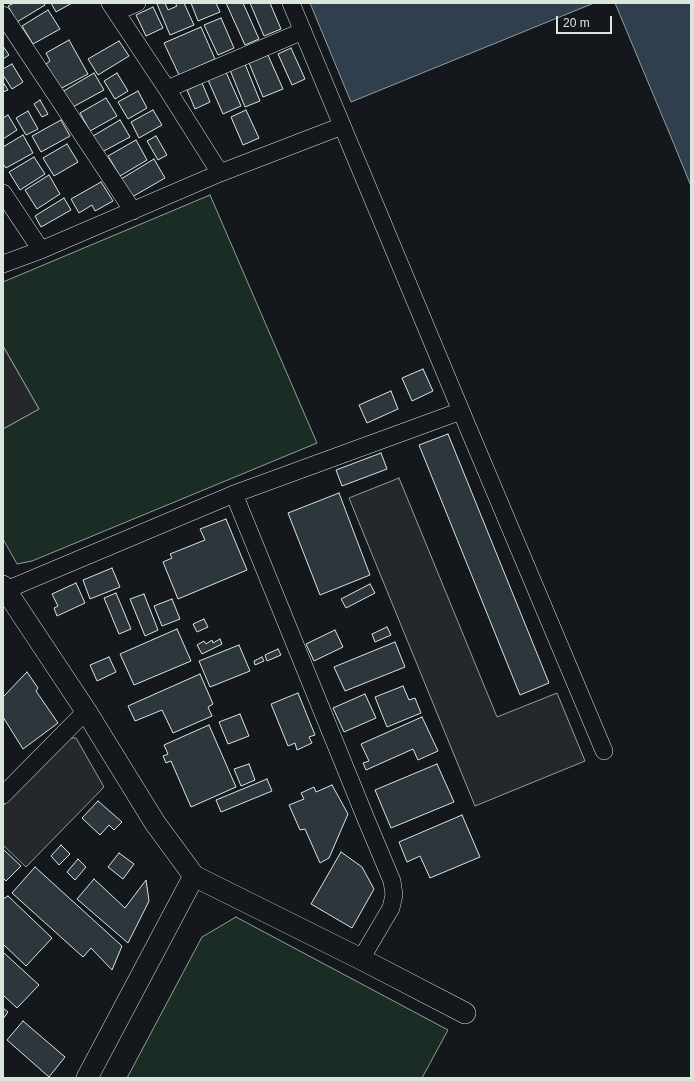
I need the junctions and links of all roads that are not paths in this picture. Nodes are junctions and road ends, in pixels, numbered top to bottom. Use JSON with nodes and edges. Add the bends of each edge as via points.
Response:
{"nodes":[{"id":1,"x":137,"y":3,"type":"edge"},
{"id":2,"x":291,"y":3,"type":"edge"},
{"id":3,"x":113,"y":7,"type":"edge"},
{"id":4,"x":3,"y":15,"type":"edge"},
{"id":5,"x":302,"y":31,"type":"junction"},
{"id":6,"x":167,"y":89,"type":"junction"},
{"id":7,"x":342,"y":126,"type":"junction"},
{"id":8,"x":220,"y":173,"type":"junction"},
{"id":9,"x":3,"y":192,"type":"edge"},
{"id":10,"x":133,"y":211,"type":"junction"},
{"id":11,"x":41,"y":250,"type":"junction"},
{"id":12,"x":3,"y":264,"type":"edge"},
{"id":13,"x":460,"y":411,"type":"junction"},
{"id":14,"x":234,"y":494,"type":"junction"},
{"id":15,"x":4,"y":590,"type":"edge"},
{"id":16,"x":86,"y":711,"type":"junction"},
{"id":17,"x":604,"y":751,"type":"dead end"},
{"id":18,"x":3,"y":795,"type":"edge"},
{"id":19,"x":194,"y":876,"type":"junction"},
{"id":20,"x":361,"y":959,"type":"junction"},
{"id":21,"x":465,"y":1013,"type":"dead end"},
{"id":22,"x":87,"y":1078,"type":"edge"}],
"edges":[{"from":1,"to":3,"type":"street"},
{"from":2,"to":5,"type":"street"},
{"from":3,"to":6,"type":"street"},
{"from":4,"to":10,"type":"street"},
{"from":5,"to":6,"type":"street"},
{"from":5,"to":7,"type":"street"},
{"from":6,"to":8,"type":"street"},
{"from":7,"to":8,"type":"street"},
{"from":7,"to":13,"type":"street"},
{"from":8,"to":10,"type":"street"},
{"from":9,"to":11,"type":"street"},
{"from":10,"to":11,"type":"street"},
{"from":11,"to":12,"type":"street"},
{"from":13,"to":14,"type":"street"},
{"from":13,"to":17,"type":"street"},
{"from":14,"to":15,"type":"street"},
{"from":14,"to":20,"type":"street","via":[[392,880],[394,896],[391,908]]},
{"from":15,"to":16,"type":"street"},
{"from":16,"to":18,"type":"street"},
{"from":16,"to":19,"type":"street","via":[[155,823]]},
{"from":19,"to":20,"type":"street"},
{"from":19,"to":22,"type":"street"},
{"from":20,"to":21,"type":"street"}]}
